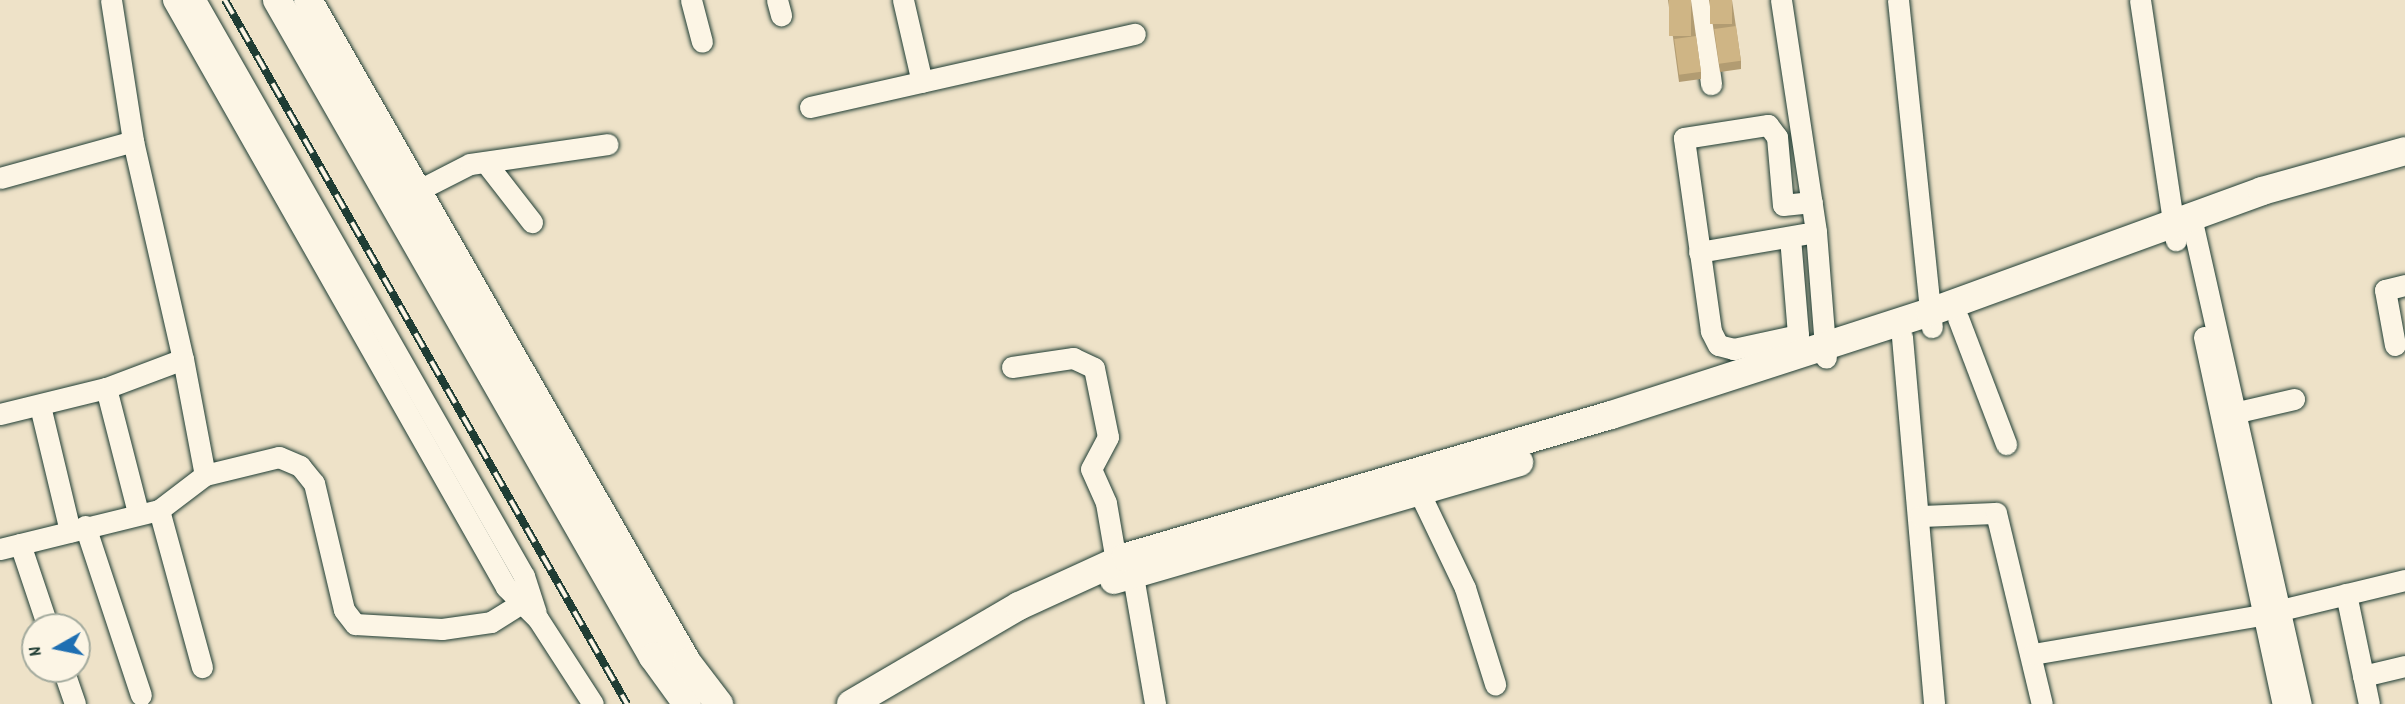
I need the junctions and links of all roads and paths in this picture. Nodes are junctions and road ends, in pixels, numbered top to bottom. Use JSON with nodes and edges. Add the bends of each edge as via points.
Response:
{"nodes":[{"id":1,"x":111,"y":0,"type":"edge"},
{"id":2,"x":173,"y":0,"type":"edge"},
{"id":3,"x":195,"y":0,"type":"edge"},
{"id":4,"x":277,"y":0,"type":"edge"},
{"id":5,"x":308,"y":0,"type":"edge"},
{"id":6,"x":691,"y":0,"type":"edge"},
{"id":7,"x":902,"y":0,"type":"edge"},
{"id":8,"x":1700,"y":0,"type":"edge"},
{"id":9,"x":1781,"y":0,"type":"edge"},
{"id":10,"x":1898,"y":0,"type":"edge"},
{"id":11,"x":2140,"y":0,"type":"edge"},
{"id":12,"x":1135,"y":34,"type":"dead end"},
{"id":13,"x":702,"y":42,"type":"dead end"},
{"id":14,"x":922,"y":82,"type":"junction"},
{"id":15,"x":1711,"y":85,"type":"dead end"},
{"id":16,"x":810,"y":107,"type":"dead end"},
{"id":17,"x":133,"y":141,"type":"junction"},
{"id":18,"x":608,"y":144,"type":"dead end"},
{"id":19,"x":2405,"y":151,"type":"edge"},
{"id":20,"x":486,"y":163,"type":"junction"},
{"id":21,"x":2405,"y":170,"type":"edge"},
{"id":22,"x":0,"y":178,"type":"edge"},
{"id":23,"x":417,"y":191,"type":"junction"},
{"id":24,"x":1812,"y":202,"type":"junction"},
{"id":25,"x":532,"y":222,"type":"dead end"},
{"id":26,"x":2183,"y":229,"type":"junction"},
{"id":27,"x":1816,"y":232,"type":"junction"},
{"id":28,"x":1790,"y":237,"type":"junction"},
{"id":29,"x":1699,"y":252,"type":"junction"},
{"id":30,"x":2405,"y":285,"type":"edge"},
{"id":31,"x":1940,"y":319,"type":"junction"},
{"id":32,"x":1902,"y":337,"type":"junction"},
{"id":33,"x":2395,"y":345,"type":"dead end"},
{"id":34,"x":1826,"y":351,"type":"junction"},
{"id":35,"x":183,"y":359,"type":"junction"},
{"id":36,"x":1012,"y":367,"type":"dead end"},
{"id":37,"x":106,"y":388,"type":"junction"},
{"id":38,"x":2294,"y":398,"type":"dead end"},
{"id":39,"x":40,"y":406,"type":"junction"},
{"id":40,"x":0,"y":414,"type":"edge"},
{"id":41,"x":2228,"y":414,"type":"junction"},
{"id":42,"x":2006,"y":444,"type":"dead end"},
{"id":43,"x":205,"y":475,"type":"junction"},
{"id":44,"x":1421,"y":496,"type":"junction"},
{"id":45,"x":149,"y":511,"type":"junction"},
{"id":46,"x":1920,"y":516,"type":"junction"},
{"id":47,"x":77,"y":528,"type":"junction"},
{"id":48,"x":6,"y":545,"type":"edge"},
{"id":49,"x":1128,"y":575,"type":"junction"},
{"id":50,"x":2405,"y":580,"type":"edge"},
{"id":51,"x":2346,"y":594,"type":"junction"},
{"id":52,"x":522,"y":603,"type":"junction"},
{"id":53,"x":2269,"y":612,"type":"junction"},
{"id":54,"x":41,"y":613,"type":"edge"},
{"id":55,"x":538,"y":619,"type":"junction"},
{"id":56,"x":2033,"y":654,"type":"junction"},
{"id":57,"x":2405,"y":666,"type":"edge"},
{"id":58,"x":202,"y":667,"type":"dead end"},
{"id":59,"x":2363,"y":676,"type":"junction"},
{"id":60,"x":68,"y":683,"type":"edge"},
{"id":61,"x":1495,"y":684,"type":"dead end"},
{"id":62,"x":141,"y":695,"type":"dead end"},
{"id":63,"x":720,"y":703,"type":"edge"},
{"id":64,"x":75,"y":704,"type":"edge"},
{"id":65,"x":593,"y":704,"type":"edge"},
{"id":66,"x":687,"y":704,"type":"edge"},
{"id":67,"x":851,"y":704,"type":"edge"},
{"id":68,"x":880,"y":704,"type":"edge"},
{"id":69,"x":1155,"y":704,"type":"edge"},
{"id":70,"x":1934,"y":704,"type":"edge"},
{"id":71,"x":2042,"y":704,"type":"edge"},
{"id":72,"x":2283,"y":704,"type":"edge"},
{"id":73,"x":2301,"y":704,"type":"edge"},
{"id":74,"x":2369,"y":704,"type":"edge"}],
"edges":[{"from":1,"to":17,"type":"street"},
{"from":2,"to":52,"type":"street","via":[[506,586]]},
{"from":3,"to":55,"type":"street","via":[[524,576]]},
{"from":4,"to":66,"type":"main road","via":[[653,657]]},
{"from":5,"to":23,"type":"main road"},
{"from":6,"to":13,"type":"street"},
{"from":7,"to":14,"type":"street"},
{"from":8,"to":15,"type":"street"},
{"from":9,"to":24,"type":"street"},
{"from":10,"to":31,"type":"street"},
{"from":11,"to":26,"type":"street"},
{"from":12,"to":14,"type":"street"},
{"from":14,"to":16,"type":"street"},
{"from":17,"to":22,"type":"street"},
{"from":17,"to":35,"type":"street"},
{"from":18,"to":20,"type":"street"},
{"from":19,"to":26,"type":"main road"},
{"from":20,"to":23,"type":"street"},
{"from":20,"to":25,"type":"street"},
{"from":21,"to":26,"type":"main road"},
{"from":23,"to":63,"type":"main road","via":[[687,662]]},
{"from":24,"to":27,"type":"street"},
{"from":24,"to":29,"type":"street","via":[[1783,205],[1777,137],[1768,125],[1689,135],[1683,150]]},
{"from":26,"to":31,"type":"main road"},
{"from":26,"to":41,"type":"street"},
{"from":27,"to":28,"type":"street"},
{"from":27,"to":34,"type":"street"},
{"from":28,"to":29,"type":"street"},
{"from":28,"to":29,"type":"street","via":[[1798,335],[1786,341],[1718,345]]},
{"from":30,"to":33,"type":"street","via":[[2385,290]]},
{"from":31,"to":32,"type":"main road"},
{"from":31,"to":34,"type":"main road"},
{"from":31,"to":42,"type":"street"},
{"from":32,"to":34,"type":"main road"},
{"from":32,"to":46,"type":"street"},
{"from":34,"to":44,"type":"main road"},
{"from":34,"to":49,"type":"main road","via":[[1611,415]]},
{"from":35,"to":37,"type":"street"},
{"from":35,"to":43,"type":"street"},
{"from":36,"to":49,"type":"street","via":[[1073,358],[1094,368],[1108,437],[1091,469]]},
{"from":37,"to":39,"type":"street"},
{"from":37,"to":45,"type":"street"},
{"from":38,"to":41,"type":"street"},
{"from":39,"to":40,"type":"street"},
{"from":39,"to":47,"type":"street"},
{"from":41,"to":53,"type":"street"},
{"from":43,"to":45,"type":"street"},
{"from":43,"to":52,"type":"street","via":[[279,457],[300,466],[314,483],[344,610],[355,624],[442,629],[491,622]]},
{"from":44,"to":49,"type":"main road"},
{"from":44,"to":61,"type":"street","via":[[1465,587]]},
{"from":45,"to":47,"type":"street"},
{"from":45,"to":58,"type":"street"},
{"from":46,"to":56,"type":"street","via":[[1996,513]]},
{"from":46,"to":70,"type":"street"},
{"from":47,"to":48,"type":"street"},
{"from":47,"to":62,"type":"street"},
{"from":48,"to":54,"type":"street"},
{"from":49,"to":67,"type":"main road","via":[[1019,606]]},
{"from":49,"to":68,"type":"main road","via":[[1082,591]]},
{"from":49,"to":69,"type":"street"},
{"from":50,"to":51,"type":"street"},
{"from":51,"to":53,"type":"street"},
{"from":51,"to":59,"type":"street"},
{"from":52,"to":55,"type":"street"},
{"from":53,"to":56,"type":"street"},
{"from":53,"to":72,"type":"street"},
{"from":53,"to":73,"type":"street"},
{"from":55,"to":65,"type":"street"},
{"from":56,"to":71,"type":"street"},
{"from":57,"to":59,"type":"street"},
{"from":59,"to":74,"type":"street"},
{"from":60,"to":64,"type":"street"}]}
